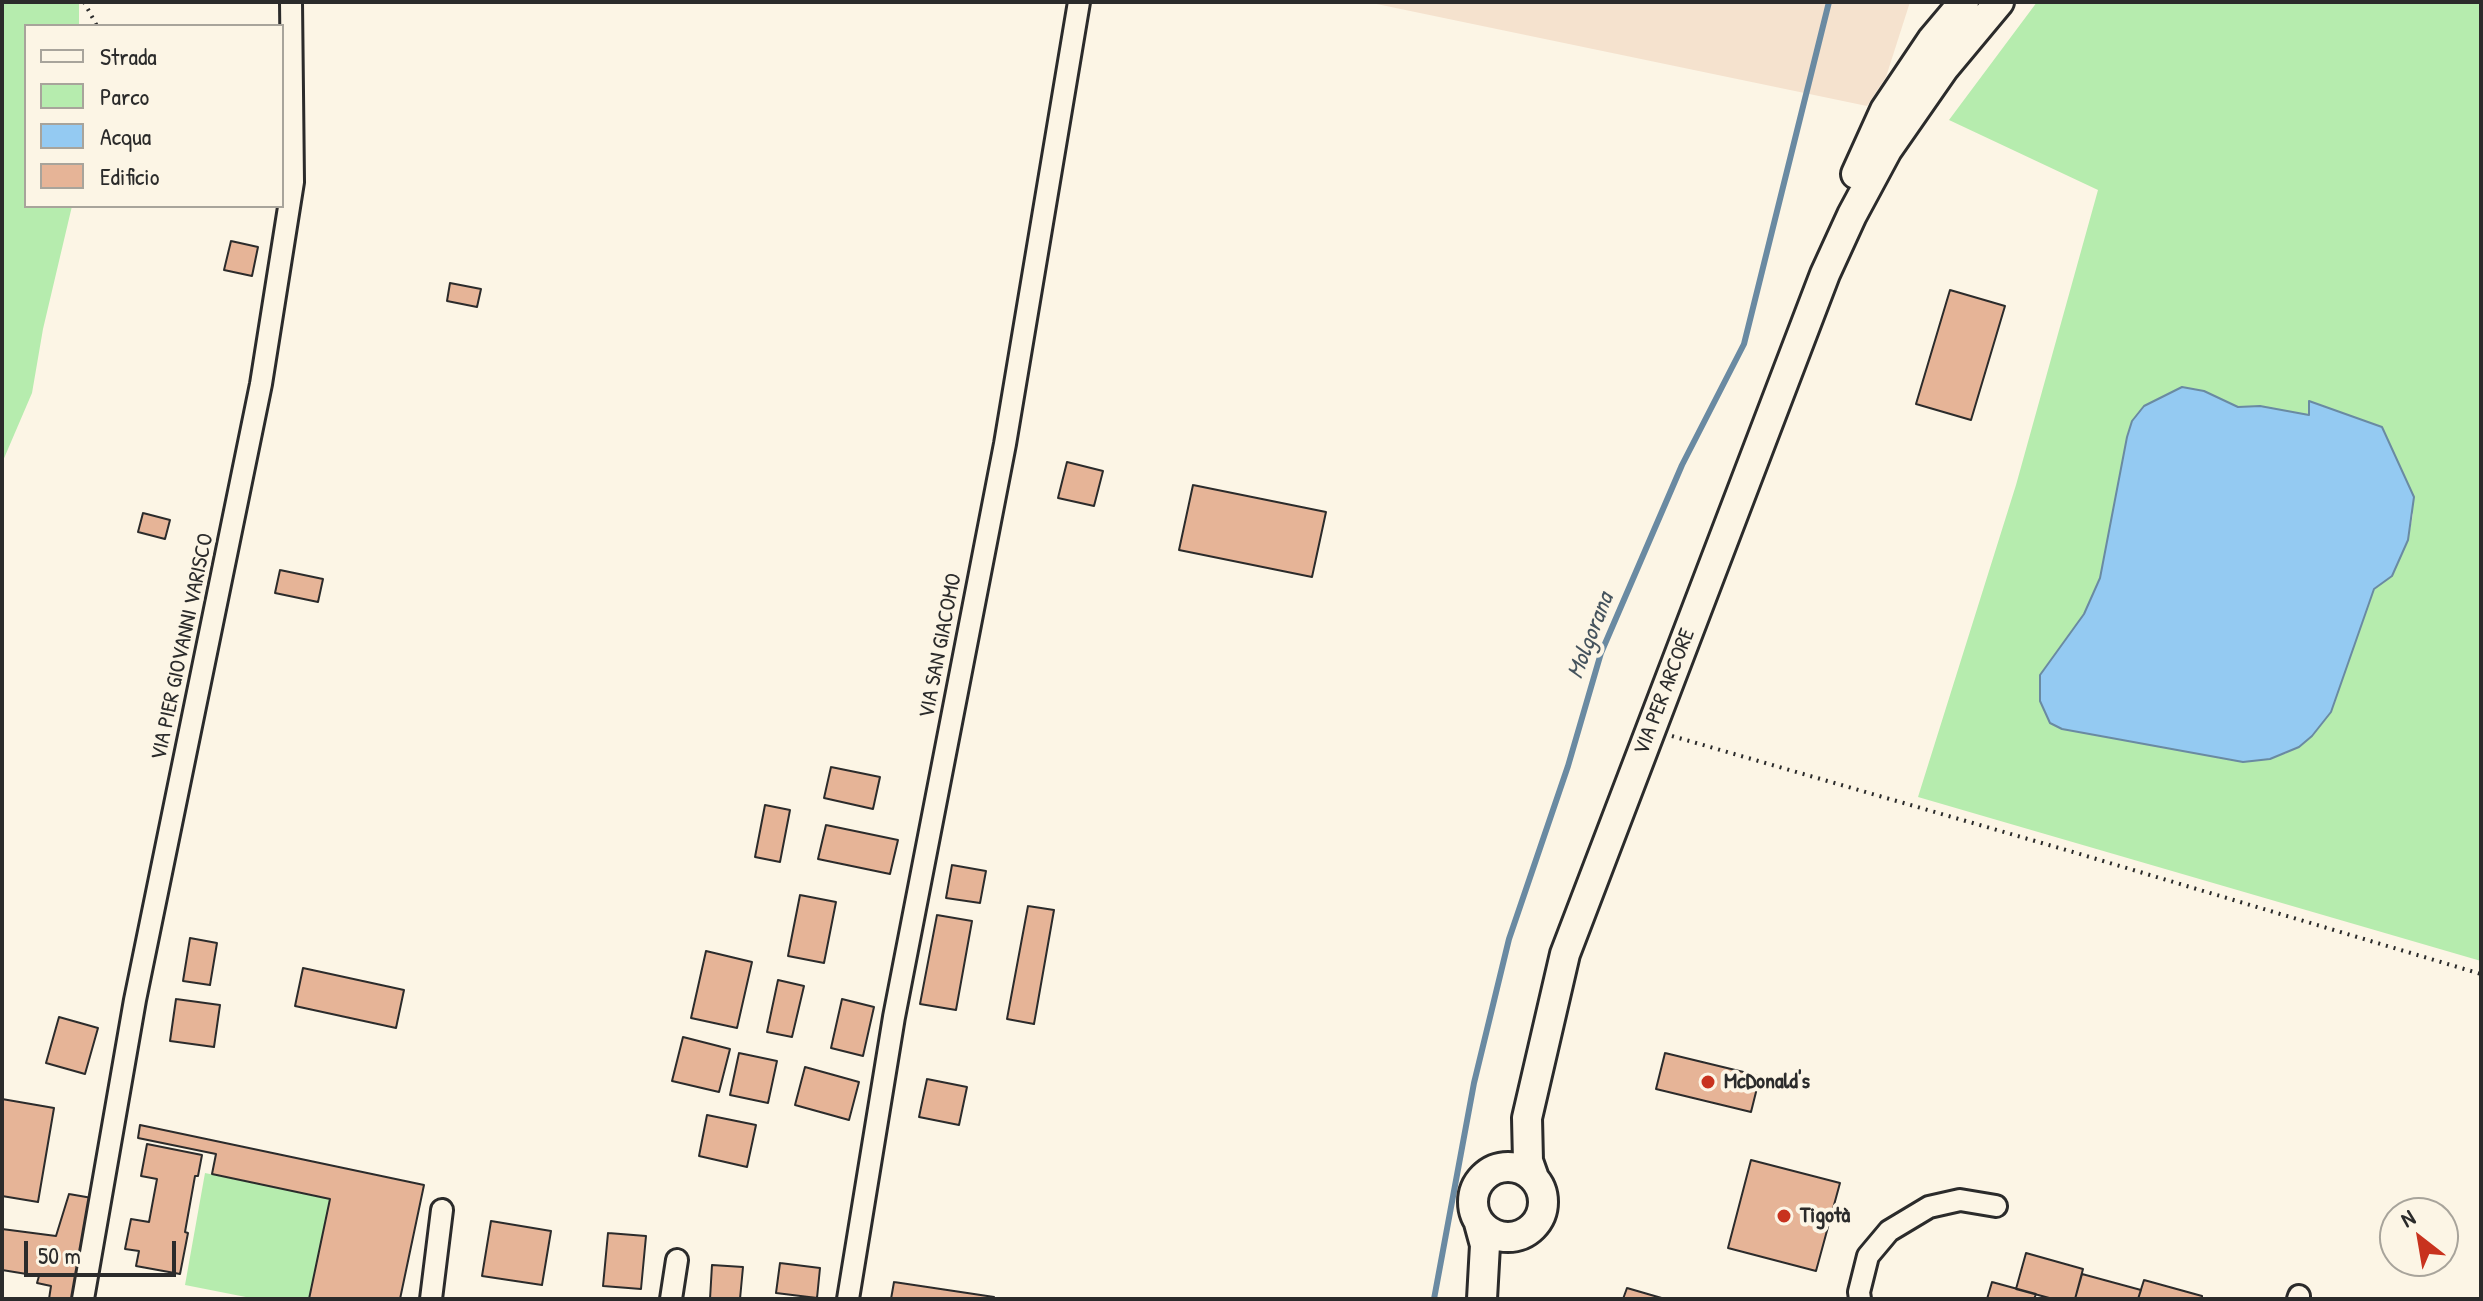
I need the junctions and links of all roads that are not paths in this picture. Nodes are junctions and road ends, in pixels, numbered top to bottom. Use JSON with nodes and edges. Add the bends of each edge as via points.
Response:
{"nodes":[{"id":1,"x":291,"y":2,"type":"edge"},
{"id":2,"x":1079,"y":2,"type":"edge"},
{"id":3,"x":1964,"y":2,"type":"edge"},
{"id":4,"x":1988,"y":2,"type":"edge"},
{"id":5,"x":1999,"y":2,"type":"edge"},
{"id":6,"x":1944,"y":68,"type":"junction"},
{"id":7,"x":1825,"y":274,"type":"junction"},
{"id":8,"x":1527,"y":1118,"type":"junction"},
{"id":9,"x":1497,"y":1169,"type":"junction"},
{"id":10,"x":1534,"y":1178,"type":"junction"},
{"id":11,"x":1996,"y":1206,"type":"dead end"},
{"id":12,"x":442,"y":1210,"type":"dead end"},
{"id":13,"x":1479,"y":1223,"type":"junction"},
{"id":14,"x":1524,"y":1234,"type":"junction"},
{"id":15,"x":677,"y":1260,"type":"dead end"},
{"id":16,"x":83,"y":1299,"type":"edge"},
{"id":17,"x":431,"y":1299,"type":"edge"},
{"id":18,"x":671,"y":1299,"type":"edge"},
{"id":19,"x":848,"y":1299,"type":"edge"},
{"id":20,"x":1484,"y":1299,"type":"edge"},
{"id":21,"x":1860,"y":1299,"type":"edge"}],
"edges":[{"from":1,"to":16,"type":"street","name":"VIA PIER GIOVANNI VARISCO","via":[[293,182],[261,384],[135,1000]]},
{"from":2,"to":19,"type":"street","name":"VIA SAN GIACOMO","via":[[1005,444],[894,1017]]},
{"from":3,"to":7,"type":"main road","via":[[1932,40],[1875,129],[1834,229]]},
{"from":4,"to":6,"type":"main road"},
{"from":5,"to":6,"type":"main road"},
{"from":6,"to":7,"type":"main road","via":[[1887,150]]},
{"from":7,"to":8,"type":"main road","name":"VIA PER ARCORE","via":[[1565,954]]},
{"from":8,"to":9,"type":"main road","name":"VIA PER ARCORE"},
{"from":8,"to":10,"type":"main road","name":"VIA PER ARCORE"},
{"from":9,"to":10,"type":"main road","via":[[1516,1168]]},
{"from":9,"to":13,"type":"main road","via":[[1481,1179],[1473,1196]]},
{"from":10,"to":14,"type":"main road","via":[[1543,1209]]},
{"from":11,"to":21,"type":"street","via":[[1960,1200],[1929,1207],[1889,1231],[1868,1256]]},
{"from":12,"to":17,"type":"street"},
{"from":13,"to":14,"type":"main road","via":[[1503,1237]]},
{"from":13,"to":20,"type":"main road","via":[[1485,1245]]},
{"from":14,"to":20,"type":"main road"},
{"from":15,"to":18,"type":"street"}]}
